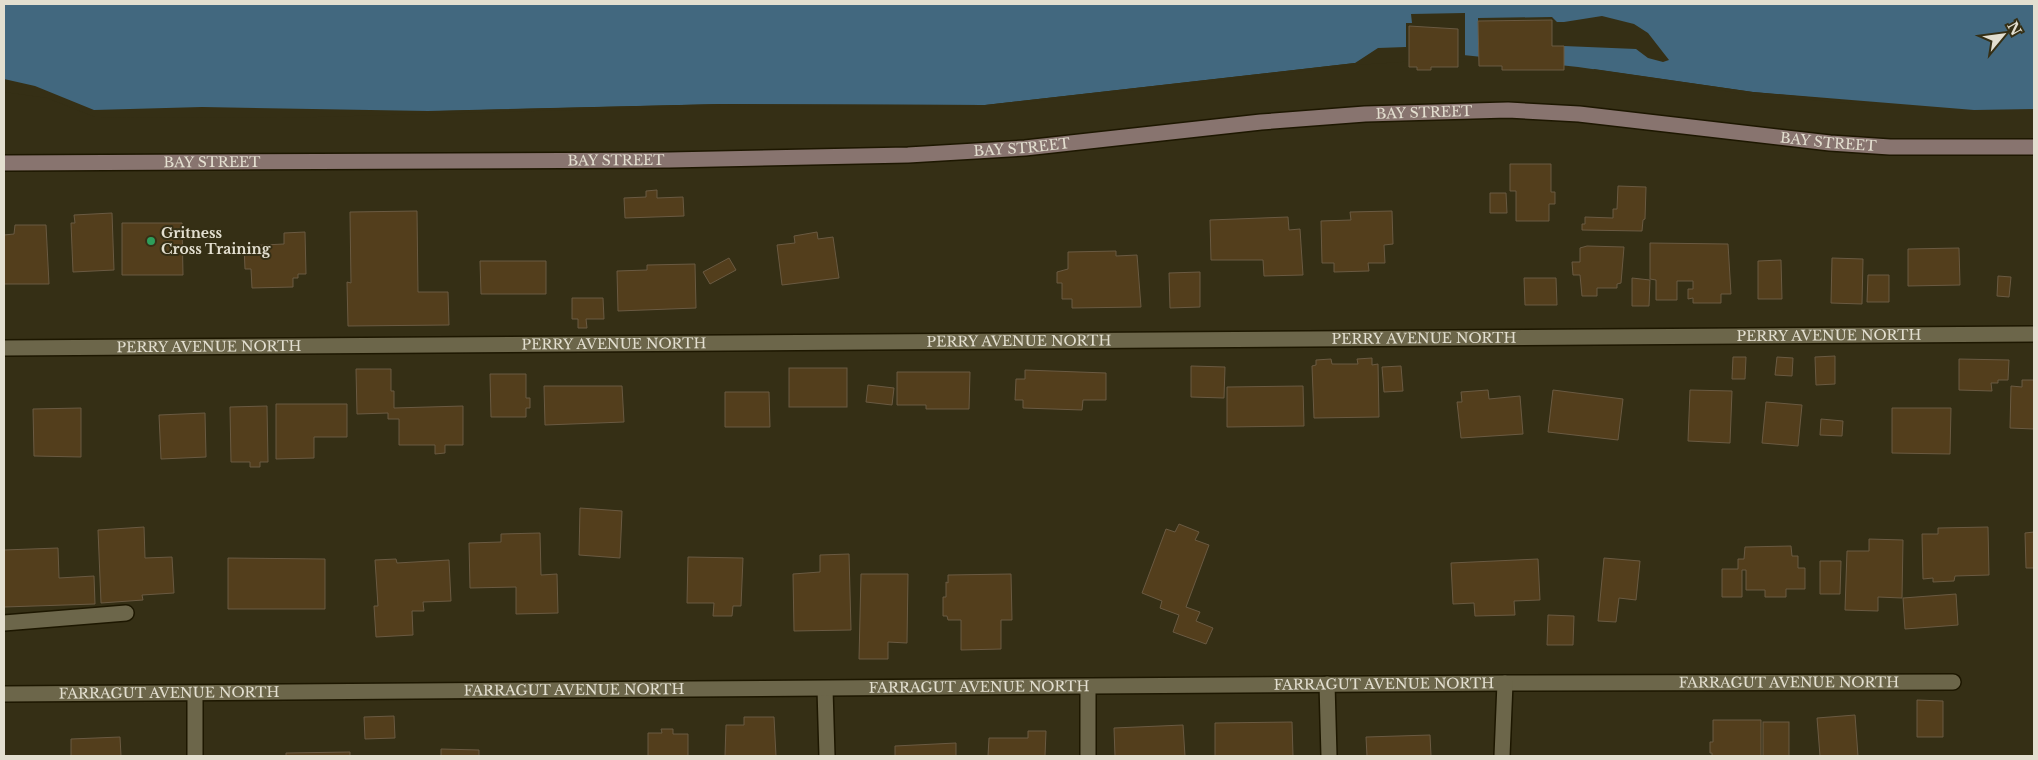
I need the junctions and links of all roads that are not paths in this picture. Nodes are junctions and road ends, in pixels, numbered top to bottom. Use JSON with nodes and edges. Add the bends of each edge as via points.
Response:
{"nodes":[{"id":1,"x":2034,"y":147,"type":"edge"},
{"id":2,"x":4,"y":162,"type":"edge"},
{"id":3,"x":2034,"y":334,"type":"edge"},
{"id":4,"x":4,"y":348,"type":"edge"},
{"id":5,"x":126,"y":613,"type":"dead end"},
{"id":6,"x":4,"y":623,"type":"edge"},
{"id":7,"x":1505,"y":682,"type":"junction"},
{"id":8,"x":1953,"y":682,"type":"dead end"},
{"id":9,"x":1327,"y":684,"type":"junction"},
{"id":10,"x":1088,"y":687,"type":"junction"},
{"id":11,"x":825,"y":689,"type":"junction"},
{"id":12,"x":4,"y":694,"type":"edge"},
{"id":13,"x":195,"y":694,"type":"junction"},
{"id":14,"x":195,"y":756,"type":"edge"},
{"id":15,"x":827,"y":756,"type":"edge"},
{"id":16,"x":1088,"y":756,"type":"edge"},
{"id":17,"x":1328,"y":756,"type":"edge"},
{"id":18,"x":1502,"y":756,"type":"edge"}],
"edges":[{"from":1,"to":2,"type":"main road","name":"BAY STREET","via":[[1890,147],[1536,110],[1467,110],[1307,118],[1025,148],[908,155],[669,160]]},
{"from":3,"to":4,"type":"street","name":"PERRY AVENUE NORTH"},
{"from":5,"to":6,"type":"street"},
{"from":7,"to":8,"type":"street","name":"FARRAGUT AVENUE NORTH"},
{"from":7,"to":9,"type":"street","name":"FARRAGUT AVENUE NORTH"},
{"from":7,"to":18,"type":"street"},
{"from":9,"to":10,"type":"street","name":"FARRAGUT AVENUE NORTH"},
{"from":9,"to":17,"type":"street"},
{"from":10,"to":11,"type":"street","name":"FARRAGUT AVENUE NORTH"},
{"from":10,"to":16,"type":"street"},
{"from":11,"to":13,"type":"street","name":"FARRAGUT AVENUE NORTH"},
{"from":11,"to":15,"type":"street"},
{"from":12,"to":13,"type":"street","name":"FARRAGUT AVENUE NORTH"},
{"from":13,"to":14,"type":"street"}]}
